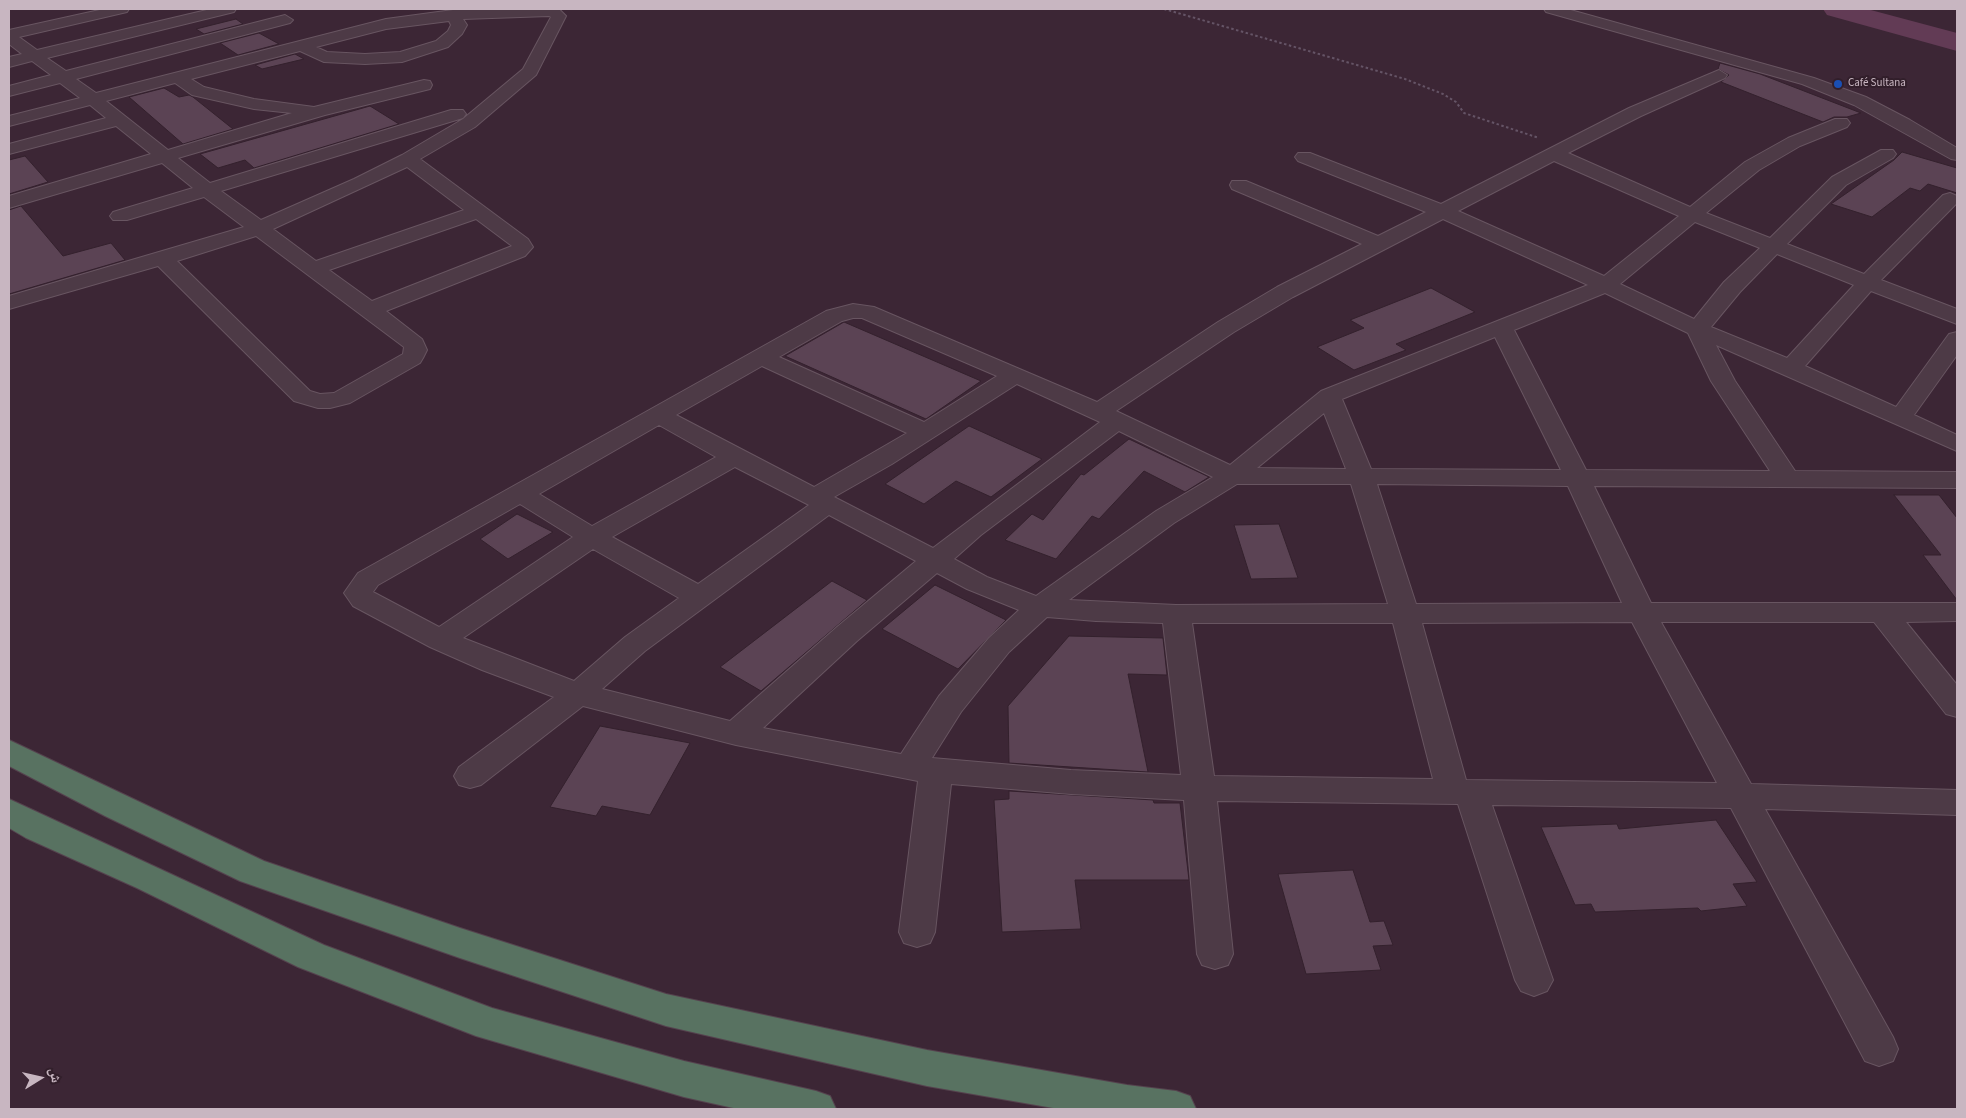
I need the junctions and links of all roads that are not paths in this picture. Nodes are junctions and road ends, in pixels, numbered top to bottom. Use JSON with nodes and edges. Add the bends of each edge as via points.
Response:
{"nodes":[{"id":1,"x":122,"y":9,"type":"edge"},
{"id":2,"x":229,"y":9,"type":"edge"},
{"id":3,"x":265,"y":9,"type":"edge"},
{"id":4,"x":1551,"y":9,"type":"edge"},
{"id":5,"x":143,"y":14,"type":"dead end"},
{"id":6,"x":453,"y":14,"type":"junction"},
{"id":7,"x":285,"y":20,"type":"junction"},
{"id":8,"x":160,"y":24,"type":"junction"},
{"id":9,"x":9,"y":36,"type":"edge"},
{"id":10,"x":321,"y":40,"type":"junction"},
{"id":11,"x":191,"y":44,"type":"junction"},
{"id":12,"x":300,"y":45,"type":"junction"},
{"id":13,"x":34,"y":56,"type":"junction"},
{"id":14,"x":402,"y":57,"type":"junction"},
{"id":15,"x":9,"y":62,"type":"edge"},
{"id":16,"x":219,"y":67,"type":"junction"},
{"id":17,"x":1719,"y":76,"type":"dead end"},
{"id":18,"x":62,"y":77,"type":"junction"},
{"id":19,"x":176,"y":77,"type":"junction"},
{"id":20,"x":9,"y":91,"type":"edge"},
{"id":21,"x":435,"y":94,"type":"junction"},
{"id":22,"x":93,"y":99,"type":"junction"},
{"id":23,"x":319,"y":112,"type":"junction"},
{"id":24,"x":463,"y":119,"type":"junction"},
{"id":25,"x":118,"y":120,"type":"junction"},
{"id":26,"x":9,"y":121,"type":"edge"},
{"id":27,"x":1840,"y":123,"type":"dead end"},
{"id":28,"x":9,"y":150,"type":"edge"},
{"id":29,"x":1561,"y":151,"type":"junction"},
{"id":30,"x":1887,"y":154,"type":"dead end"},
{"id":31,"x":1957,"y":155,"type":"edge"},
{"id":32,"x":164,"y":157,"type":"junction"},
{"id":33,"x":1304,"y":157,"type":"dead end"},
{"id":34,"x":408,"y":159,"type":"junction"},
{"id":35,"x":1239,"y":185,"type":"dead end"},
{"id":36,"x":207,"y":190,"type":"junction"},
{"id":37,"x":1950,"y":199,"type":"dead end"},
{"id":38,"x":9,"y":202,"type":"edge"},
{"id":39,"x":479,"y":211,"type":"junction"},
{"id":40,"x":1442,"y":211,"type":"junction"},
{"id":41,"x":1691,"y":214,"type":"junction"},
{"id":42,"x":120,"y":216,"type":"dead end"},
{"id":43,"x":260,"y":228,"type":"junction"},
{"id":44,"x":1378,"y":244,"type":"junction"},
{"id":45,"x":1775,"y":247,"type":"junction"},
{"id":46,"x":162,"y":258,"type":"junction"},
{"id":47,"x":313,"y":269,"type":"junction"},
{"id":48,"x":1868,"y":282,"type":"junction"},
{"id":49,"x":1606,"y":285,"type":"junction"},
{"id":50,"x":9,"y":302,"type":"edge"},
{"id":51,"x":370,"y":310,"type":"junction"},
{"id":52,"x":1957,"y":317,"type":"edge"},
{"id":53,"x":1501,"y":326,"type":"junction"},
{"id":54,"x":1697,"y":329,"type":"junction"},
{"id":55,"x":1957,"y":339,"type":"edge"},
{"id":56,"x":761,"y":357,"type":"junction"},
{"id":57,"x":1791,"y":368,"type":"junction"},
{"id":58,"x":1015,"y":375,"type":"junction"},
{"id":59,"x":1329,"y":396,"type":"junction"},
{"id":60,"x":658,"y":415,"type":"junction"},
{"id":61,"x":1108,"y":417,"type":"junction"},
{"id":62,"x":1900,"y":418,"type":"junction"},
{"id":63,"x":926,"y":432,"type":"junction"},
{"id":64,"x":1957,"y":444,"type":"edge"},
{"id":65,"x":734,"y":457,"type":"junction"},
{"id":66,"x":1232,"y":476,"type":"junction"},
{"id":67,"x":1577,"y":477,"type":"junction"},
{"id":68,"x":1362,"y":478,"type":"junction"},
{"id":69,"x":1788,"y":480,"type":"junction"},
{"id":70,"x":1957,"y":480,"type":"edge"},
{"id":71,"x":519,"y":493,"type":"junction"},
{"id":72,"x":821,"y":500,"type":"junction"},
{"id":73,"x":592,"y":537,"type":"junction"},
{"id":74,"x":936,"y":560,"type":"junction"},
{"id":75,"x":699,"y":597,"type":"junction"},
{"id":76,"x":1040,"y":607,"type":"junction"},
{"id":77,"x":1957,"y":612,"type":"edge"},
{"id":78,"x":1405,"y":613,"type":"junction"},
{"id":79,"x":1642,"y":613,"type":"junction"},
{"id":80,"x":1883,"y":613,"type":"junction"},
{"id":81,"x":1176,"y":614,"type":"junction"},
{"id":82,"x":440,"y":640,"type":"junction"},
{"id":83,"x":578,"y":694,"type":"junction"},
{"id":84,"x":1957,"y":706,"type":"edge"},
{"id":85,"x":736,"y":734,"type":"junction"},
{"id":86,"x":9,"y":752,"type":"edge"},
{"id":87,"x":923,"y":769,"type":"junction"},
{"id":88,"x":470,"y":776,"type":"dead end"},
{"id":89,"x":1199,"y":788,"type":"junction"},
{"id":90,"x":1462,"y":793,"type":"junction"},
{"id":91,"x":1742,"y":796,"type":"junction"},
{"id":92,"x":1957,"y":802,"type":"edge"},
{"id":93,"x":9,"y":812,"type":"edge"},
{"id":94,"x":917,"y":932,"type":"dead end"},
{"id":95,"x":1215,"y":954,"type":"dead end"},
{"id":96,"x":1534,"y":980,"type":"dead end"},
{"id":97,"x":1879,"y":1049,"type":"dead end"},
{"id":98,"x":816,"y":1109,"type":"edge"},
{"id":99,"x":1176,"y":1109,"type":"edge"}],
"edges":[{"from":1,"to":9,"type":"street"},
{"from":2,"to":8,"type":"street"},
{"from":3,"to":7,"type":"street"},
{"from":4,"to":31,"type":"street","via":[[1808,81],[1869,106]]},
{"from":5,"to":8,"type":"street"},
{"from":6,"to":10,"type":"street","via":[[386,24]]},
{"from":6,"to":14,"type":"street","via":[[459,25],[454,34],[442,44]]},
{"from":6,"to":24,"type":"street","via":[[552,12],[559,16],[530,72]]},
{"from":7,"to":10,"type":"street"},
{"from":7,"to":11,"type":"street"},
{"from":8,"to":11,"type":"street"},
{"from":8,"to":13,"type":"street"},
{"from":9,"to":13,"type":"street"},
{"from":10,"to":12,"type":"street"},
{"from":11,"to":16,"type":"street"},
{"from":11,"to":18,"type":"street"},
{"from":12,"to":14,"type":"street","via":[[324,57]]},
{"from":12,"to":16,"type":"street"},
{"from":13,"to":15,"type":"street"},
{"from":13,"to":18,"type":"street"},
{"from":14,"to":21,"type":"street"},
{"from":16,"to":19,"type":"street"},
{"from":17,"to":29,"type":"street","via":[[1636,112]]},
{"from":18,"to":20,"type":"street"},
{"from":18,"to":22,"type":"street"},
{"from":19,"to":22,"type":"street"},
{"from":19,"to":23,"type":"street","via":[[198,92],[254,104]]},
{"from":21,"to":23,"type":"street"},
{"from":21,"to":24,"type":"street"},
{"from":22,"to":25,"type":"street"},
{"from":22,"to":26,"type":"street"},
{"from":23,"to":32,"type":"street"},
{"from":24,"to":34,"type":"street"},
{"from":24,"to":36,"type":"street"},
{"from":25,"to":28,"type":"street"},
{"from":25,"to":32,"type":"street"},
{"from":27,"to":41,"type":"street","via":[[1794,142],[1752,166]]},
{"from":29,"to":40,"type":"street"},
{"from":29,"to":41,"type":"street"},
{"from":30,"to":45,"type":"street","via":[[1839,181]]},
{"from":32,"to":36,"type":"street"},
{"from":32,"to":38,"type":"street"},
{"from":33,"to":40,"type":"street"},
{"from":34,"to":39,"type":"street"},
{"from":34,"to":43,"type":"street"},
{"from":35,"to":44,"type":"street"},
{"from":36,"to":42,"type":"street"},
{"from":36,"to":43,"type":"street"},
{"from":37,"to":48,"type":"street"},
{"from":39,"to":47,"type":"street"},
{"from":39,"to":51,"type":"street","via":[[523,247],[518,252]]},
{"from":40,"to":44,"type":"street"},
{"from":40,"to":49,"type":"street"},
{"from":41,"to":45,"type":"street"},
{"from":41,"to":49,"type":"street"},
{"from":43,"to":46,"type":"street"},
{"from":43,"to":47,"type":"street"},
{"from":44,"to":61,"type":"street","via":[[1226,326]]},
{"from":45,"to":48,"type":"street"},
{"from":45,"to":54,"type":"street","via":[[1732,287]]},
{"from":46,"to":50,"type":"street"},
{"from":46,"to":51,"type":"street","via":[[302,396],[318,401],[342,398],[412,358],[416,350],[414,344]]},
{"from":47,"to":51,"type":"street"},
{"from":48,"to":52,"type":"street"},
{"from":48,"to":57,"type":"street"},
{"from":49,"to":53,"type":"street"},
{"from":49,"to":54,"type":"street"},
{"from":53,"to":59,"type":"street"},
{"from":53,"to":67,"type":"street"},
{"from":54,"to":57,"type":"street"},
{"from":54,"to":69,"type":"street","via":[[1723,381]]},
{"from":55,"to":62,"type":"street"},
{"from":56,"to":58,"type":"street","via":[[834,316],[866,312]]},
{"from":56,"to":60,"type":"street"},
{"from":56,"to":63,"type":"street"},
{"from":57,"to":62,"type":"street"},
{"from":58,"to":61,"type":"street"},
{"from":58,"to":63,"type":"street"},
{"from":59,"to":66,"type":"street"},
{"from":59,"to":68,"type":"street"},
{"from":60,"to":65,"type":"street"},
{"from":60,"to":71,"type":"street"},
{"from":61,"to":66,"type":"street"},
{"from":61,"to":74,"type":"street","via":[[1060,465],[972,529]]},
{"from":62,"to":64,"type":"street"},
{"from":63,"to":72,"type":"street"},
{"from":65,"to":72,"type":"street"},
{"from":65,"to":73,"type":"street"},
{"from":66,"to":68,"type":"street"},
{"from":66,"to":76,"type":"street","via":[[1165,517]]},
{"from":67,"to":68,"type":"street"},
{"from":67,"to":69,"type":"street"},
{"from":67,"to":79,"type":"street"},
{"from":68,"to":78,"type":"street"},
{"from":69,"to":70,"type":"street"},
{"from":71,"to":73,"type":"street"},
{"from":71,"to":82,"type":"street","via":[[368,578],[361,586],[358,593],[363,599]]},
{"from":72,"to":74,"type":"street"},
{"from":72,"to":75,"type":"street"},
{"from":73,"to":75,"type":"street"},
{"from":73,"to":82,"type":"street"},
{"from":74,"to":76,"type":"street","via":[[1006,596]]},
{"from":74,"to":85,"type":"street","via":[[847,634]]},
{"from":75,"to":83,"type":"street","via":[[635,644]]},
{"from":76,"to":81,"type":"street"},
{"from":76,"to":87,"type":"street","via":[[999,645],[956,697]]},
{"from":77,"to":80,"type":"street"},
{"from":78,"to":79,"type":"street"},
{"from":78,"to":81,"type":"street"},
{"from":78,"to":90,"type":"street"},
{"from":79,"to":80,"type":"street"},
{"from":79,"to":91,"type":"street"},
{"from":80,"to":84,"type":"street"},
{"from":81,"to":89,"type":"street"},
{"from":82,"to":83,"type":"street"},
{"from":83,"to":85,"type":"street"},
{"from":83,"to":88,"type":"street"},
{"from":85,"to":87,"type":"street"},
{"from":86,"to":99,"type":"highway","via":[[252,872],[666,1010],[927,1068]]},
{"from":87,"to":89,"type":"street","via":[[1072,782]]},
{"from":87,"to":94,"type":"street"},
{"from":89,"to":90,"type":"street"},
{"from":89,"to":95,"type":"street"},
{"from":90,"to":91,"type":"street"},
{"from":90,"to":96,"type":"street"},
{"from":91,"to":92,"type":"street"},
{"from":91,"to":97,"type":"street"},
{"from":93,"to":98,"type":"highway","via":[[38,829],[311,956],[490,1024],[684,1079]]}]}
